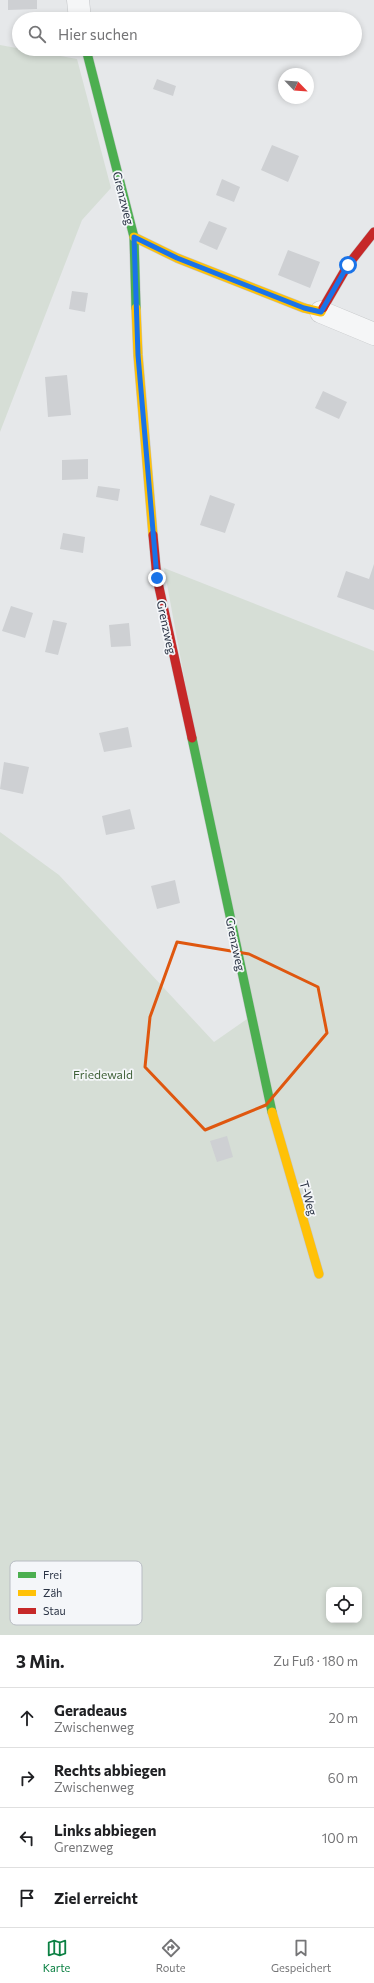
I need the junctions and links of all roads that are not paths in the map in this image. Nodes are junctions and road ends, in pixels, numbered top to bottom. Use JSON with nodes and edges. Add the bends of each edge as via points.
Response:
{"nodes":[{"id":1,"x":78,"y":0,"type":"edge"},
{"id":2,"x":79,"y":12,"type":"edge"},
{"id":3,"x":88,"y":56,"type":"edge"},
{"id":4,"x":374,"y":232,"type":"edge"},
{"id":5,"x":134,"y":237,"type":"junction"},
{"id":6,"x":321,"y":312,"type":"junction"},
{"id":7,"x":374,"y":334,"type":"edge"},
{"id":8,"x":276,"y":1129,"type":"joint"},
{"id":9,"x":319,"y":1274,"type":"dead end"}],
"edges":[{"from":1,"to":2,"type":"street"},
{"from":3,"to":5,"type":"street","name":"Grenzweg"},
{"from":4,"to":6,"type":"street","via":[[348,265]]},
{"from":5,"to":6,"type":"street","via":[[177,258],[304,308]]},
{"from":5,"to":8,"type":"street","name":"Grenzweg","via":[[138,355],[157,578]]},
{"from":6,"to":7,"type":"street"},
{"from":8,"to":9,"type":"street","name":"T-Weg"}]}
